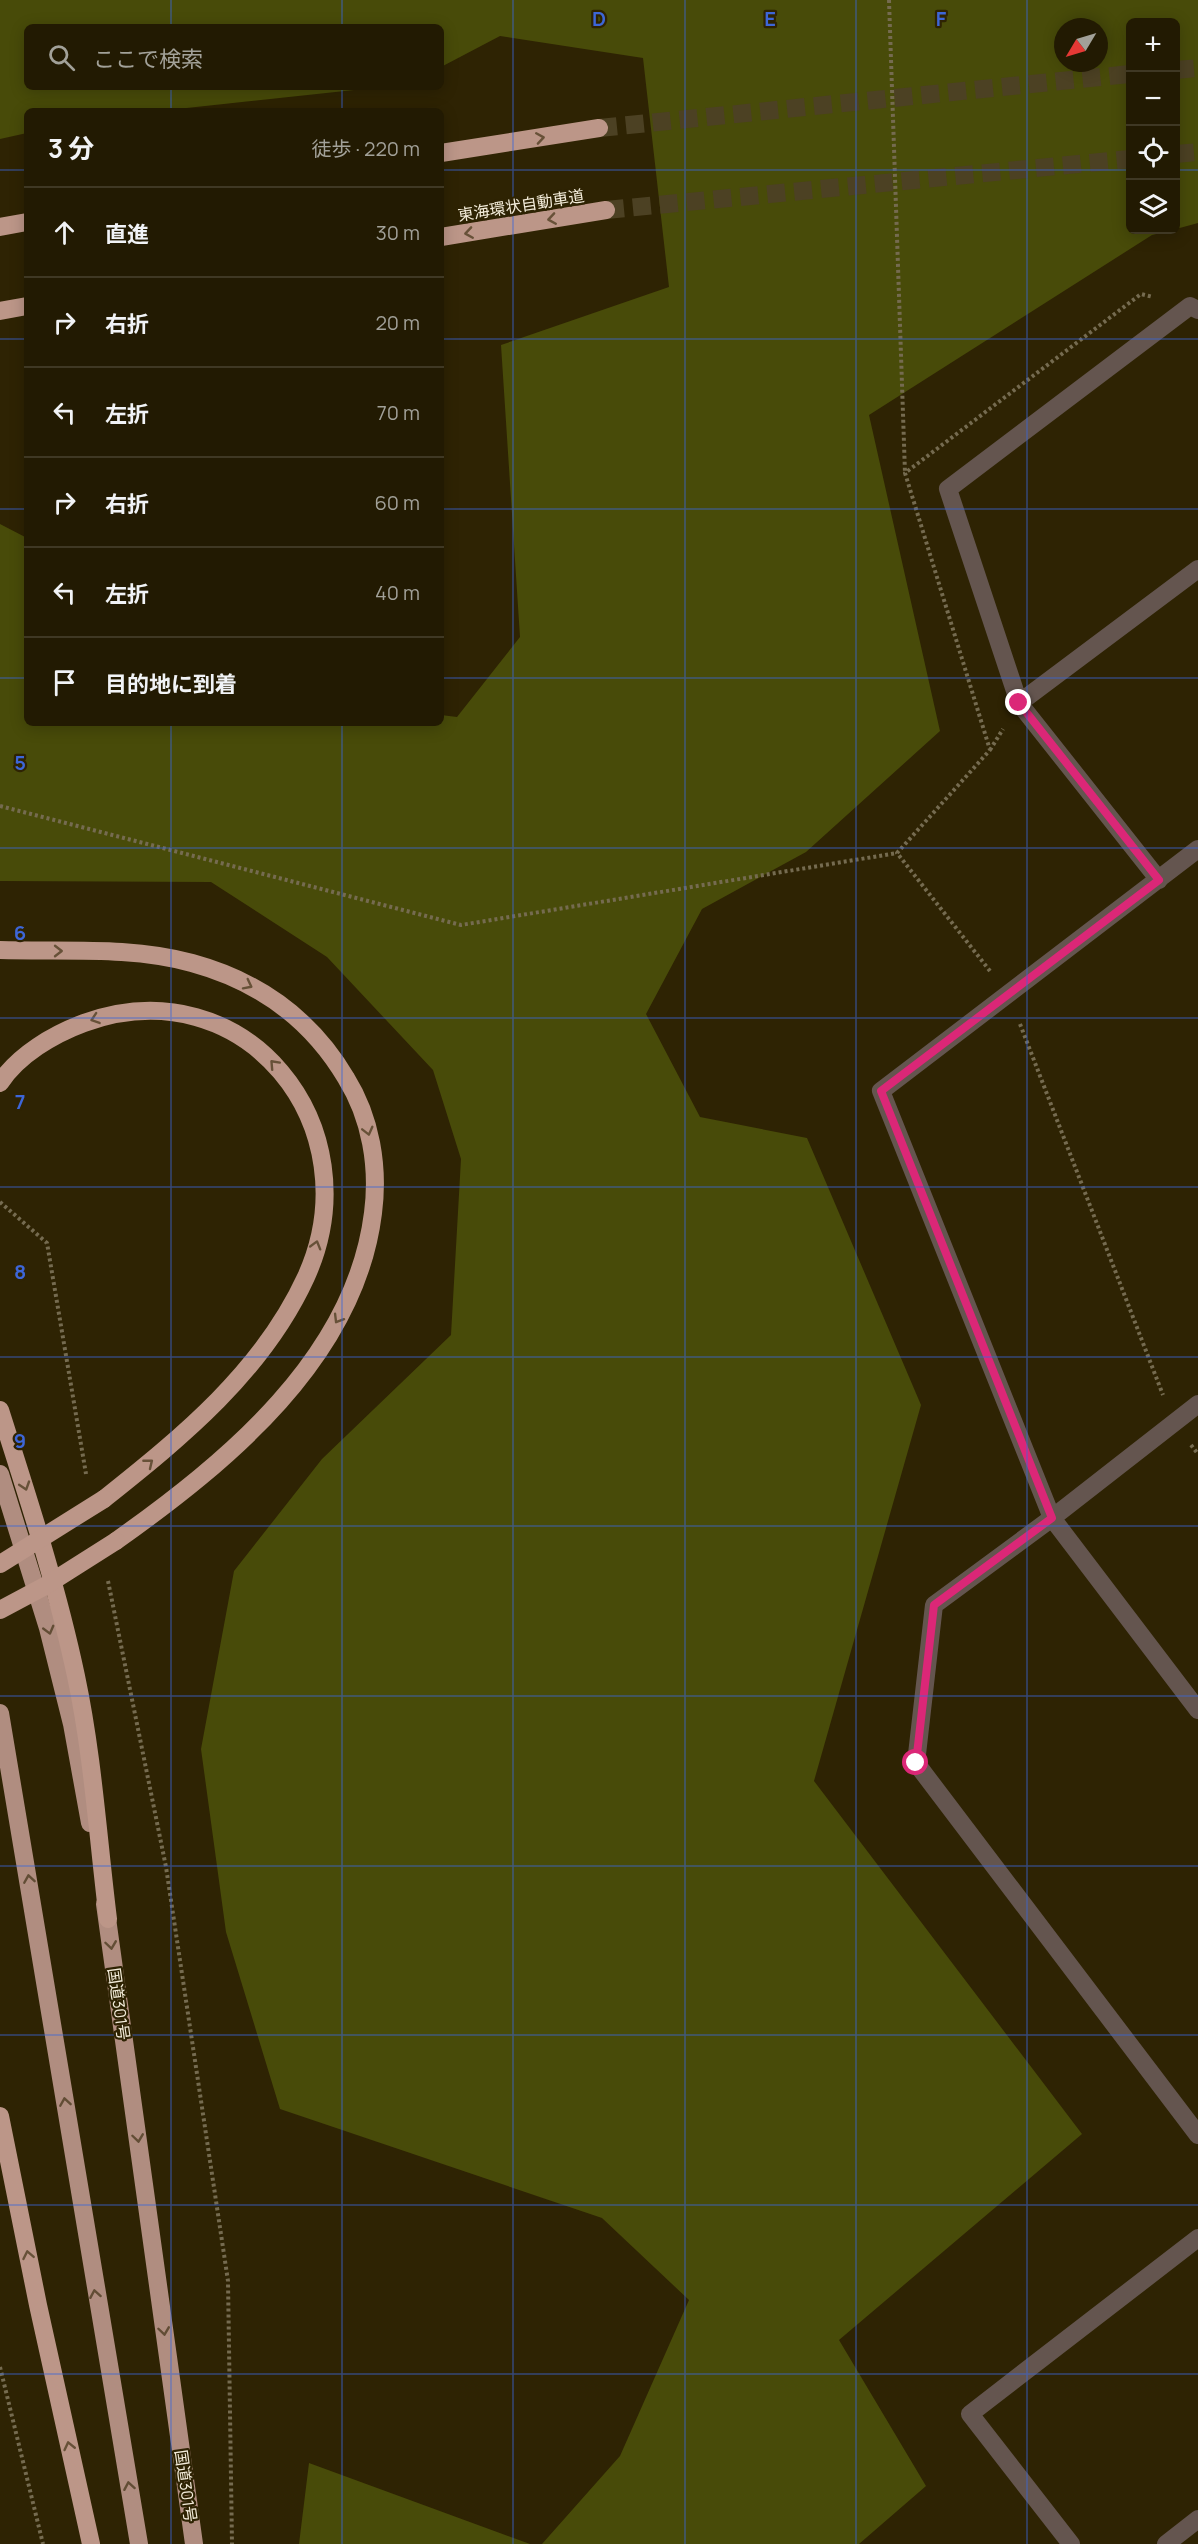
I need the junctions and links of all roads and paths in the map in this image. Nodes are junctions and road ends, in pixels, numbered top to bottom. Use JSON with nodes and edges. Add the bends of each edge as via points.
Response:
{"nodes":[{"id":1,"x":889,"y":0,"type":"edge"},
{"id":2,"x":599,"y":129,"type":"tunnel mouth"},
{"id":3,"x":444,"y":153,"type":"edge"},
{"id":4,"x":606,"y":210,"type":"tunnel mouth"},
{"id":5,"x":24,"y":223,"type":"edge"},
{"id":6,"x":0,"y":227,"type":"edge"},
{"id":7,"x":444,"y":237,"type":"edge"},
{"id":8,"x":24,"y":307,"type":"edge"},
{"id":9,"x":1198,"y":310,"type":"edge"},
{"id":10,"x":0,"y":311,"type":"edge"},
{"id":11,"x":905,"y":473,"type":"dead end"},
{"id":12,"x":1198,"y":569,"type":"edge"},
{"id":13,"x":1019,"y":703,"type":"junction"},
{"id":14,"x":0,"y":807,"type":"edge"},
{"id":15,"x":1198,"y":849,"type":"edge"},
{"id":16,"x":897,"y":853,"type":"dead end"},
{"id":17,"x":1159,"y":880,"type":"junction"},
{"id":18,"x":0,"y":950,"type":"edge"},
{"id":19,"x":1009,"y":994,"type":"junction"},
{"id":20,"x":0,"y":1083,"type":"edge"},
{"id":21,"x":0,"y":1203,"type":"edge"},
{"id":22,"x":1198,"y":1404,"type":"edge"},
{"id":23,"x":0,"y":1410,"type":"edge"},
{"id":24,"x":1174,"y":1422,"type":"junction"},
{"id":25,"x":0,"y":1474,"type":"edge"},
{"id":26,"x":87,"y":1480,"type":"dead end"},
{"id":27,"x":1052,"y":1518,"type":"junction"},
{"id":28,"x":0,"y":1564,"type":"edge"},
{"id":29,"x":106,"y":1574,"type":"dead end"},
{"id":30,"x":0,"y":1610,"type":"edge"},
{"id":31,"x":1198,"y":1710,"type":"edge"},
{"id":32,"x":0,"y":1713,"type":"edge"},
{"id":33,"x":108,"y":1919,"type":"junction"},
{"id":34,"x":0,"y":2116,"type":"edge"},
{"id":35,"x":1198,"y":2135,"type":"edge"},
{"id":36,"x":1198,"y":2238,"type":"edge"},
{"id":37,"x":0,"y":2367,"type":"edge"},
{"id":38,"x":1198,"y":2519,"type":"edge"},
{"id":39,"x":43,"y":2544,"type":"edge"},
{"id":40,"x":91,"y":2544,"type":"edge"},
{"id":41,"x":139,"y":2544,"type":"edge"},
{"id":42,"x":194,"y":2544,"type":"edge"},
{"id":43,"x":232,"y":2544,"type":"edge"},
{"id":44,"x":1071,"y":2544,"type":"edge"},
{"id":45,"x":1166,"y":2544,"type":"edge"}],
"edges":[{"from":1,"to":11,"type":"path"},
{"from":3,"to":2,"type":"highway","one_way":true},
{"from":4,"to":7,"type":"highway","name":"東海環状自動車道","one_way":true},
{"from":5,"to":6,"type":"highway"},
{"from":8,"to":10,"type":"highway"},
{"from":9,"to":13,"type":"street","via":[[1190,306],[948,489]]},
{"from":12,"to":13,"type":"street"},
{"from":13,"to":17,"type":"street"},
{"from":14,"to":16,"type":"path","via":[[461,925]]},
{"from":15,"to":17,"type":"street"},
{"from":17,"to":19,"type":"street"},
{"from":18,"to":30,"type":"highway","one_way":true,"bridge":true,"via":[[104,951],[191,962],[232,976],[272,997],[305,1024],[332,1054],[352,1088],[374,1155],[375,1195],[362,1267],[345,1308],[296,1381],[219,1461],[170,1502],[116,1541]]},
{"from":19,"to":24,"type":"path"},
{"from":19,"to":27,"type":"street","via":[[881,1091]]},
{"from":28,"to":20,"type":"highway","one_way":true,"bridge":true,"via":[[104,1499],[192,1428],[263,1348],[289,1310],[307,1275],[326,1203],[323,1164],[313,1126],[297,1092],[274,1063],[248,1040],[215,1024],[178,1012],[105,1016],[67,1029],[33,1050]]},
{"from":21,"to":26,"type":"path","via":[[47,1243]]},
{"from":22,"to":24,"type":"street"},
{"from":23,"to":33,"type":"highway","one_way":true,"via":[[33,1510],[76,1678]]},
{"from":24,"to":27,"type":"street"},
{"from":25,"to":33,"type":"highway","name":"国道301号","one_way":true,"via":[[70,1713]]},
{"from":27,"to":31,"type":"street"},
{"from":27,"to":35,"type":"street","via":[[934,1605],[916,1763]]},
{"from":29,"to":43,"type":"path","via":[[166,1867],[228,2281]]},
{"from":41,"to":32,"type":"highway","one_way":true},
{"from":33,"to":42,"type":"highway","name":"国道301号","one_way":true},
{"from":40,"to":34,"type":"highway","one_way":true},
{"from":36,"to":44,"type":"street","via":[[970,2414]]},
{"from":37,"to":39,"type":"path"},
{"from":38,"to":45,"type":"street"}]}
